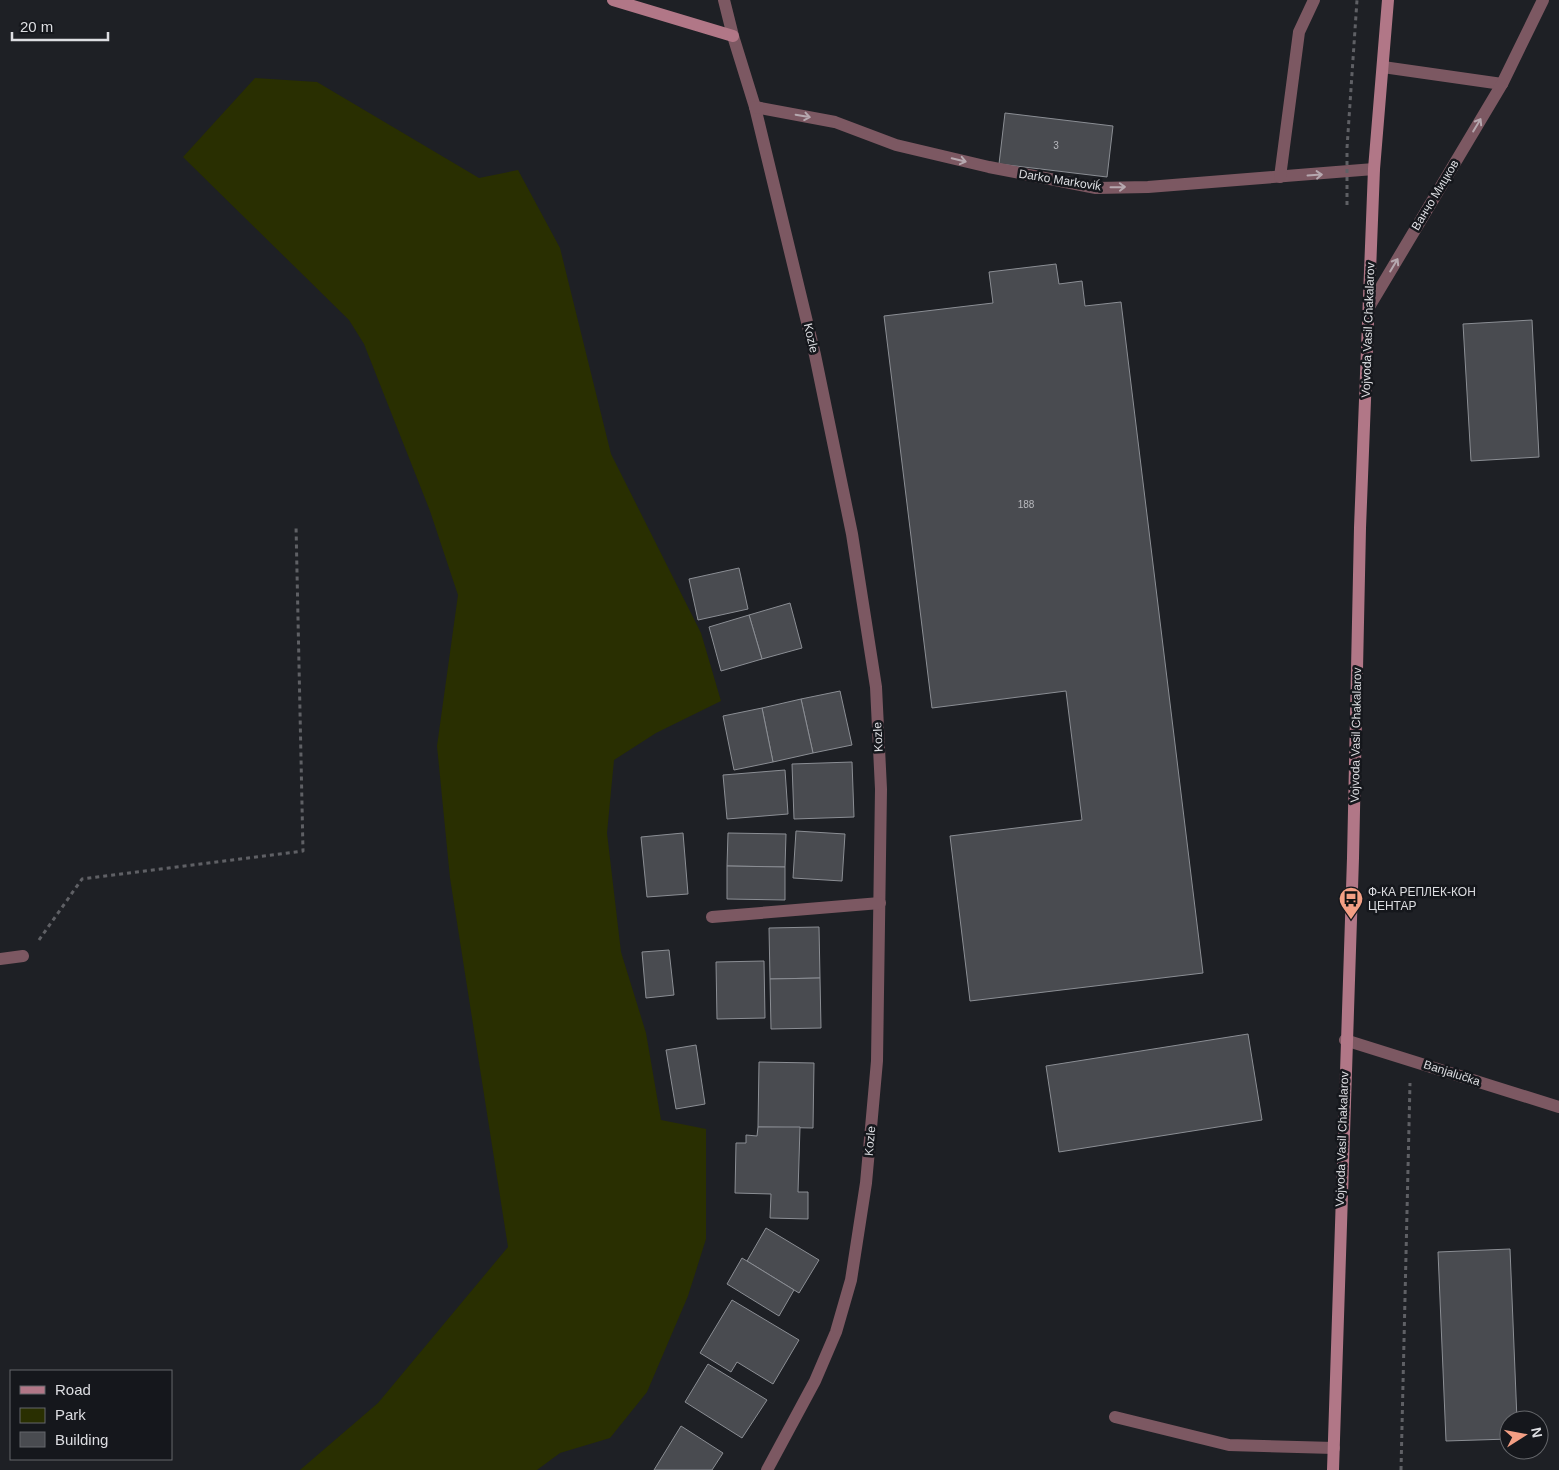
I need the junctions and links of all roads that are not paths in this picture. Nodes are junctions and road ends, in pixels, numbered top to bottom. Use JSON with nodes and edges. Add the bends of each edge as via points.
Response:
{"nodes":[{"id":1,"x":613,"y":0,"type":"edge"},
{"id":2,"x":724,"y":0,"type":"edge"},
{"id":3,"x":1314,"y":0,"type":"edge"},
{"id":4,"x":1388,"y":0,"type":"edge"},
{"id":5,"x":1543,"y":0,"type":"edge"},
{"id":6,"x":733,"y":36,"type":"junction"},
{"id":7,"x":1383,"y":67,"type":"junction"},
{"id":8,"x":1502,"y":84,"type":"junction"},
{"id":9,"x":755,"y":107,"type":"junction"},
{"id":10,"x":1374,"y":170,"type":"junction"},
{"id":11,"x":1280,"y":177,"type":"junction"},
{"id":12,"x":1369,"y":307,"type":"junction"},
{"id":13,"x":880,"y":903,"type":"junction"},
{"id":14,"x":712,"y":917,"type":"dead end"},
{"id":15,"x":23,"y":956,"type":"road end"},
{"id":16,"x":0,"y":960,"type":"edge"},
{"id":17,"x":1346,"y":1040,"type":"junction"},
{"id":18,"x":1559,"y":1108,"type":"edge"},
{"id":19,"x":1115,"y":1416,"type":"dead end"},
{"id":20,"x":1334,"y":1448,"type":"junction"},
{"id":21,"x":766,"y":1470,"type":"edge"},
{"id":22,"x":1333,"y":1470,"type":"edge"}],
"edges":[{"from":1,"to":6,"type":"street"},
{"from":2,"to":6,"type":"street","name":"Kozle"},
{"from":3,"to":11,"type":"street","via":[[1300,32]]},
{"from":4,"to":7,"type":"street","name":"Vojvoda Vasil Chakalarov"},
{"from":5,"to":8,"type":"street","name":"Ванчо Мицков"},
{"from":6,"to":9,"type":"street","name":"Kozle"},
{"from":7,"to":8,"type":"street"},
{"from":7,"to":10,"type":"street","name":"Vojvoda Vasil Chakalarov"},
{"from":12,"to":8,"type":"street","name":"Ванчо Мицков","one_way":true},
{"from":9,"to":11,"type":"street","name":"Darko Markoviḱ","one_way":true,"via":[[835,122],[896,145],[970,163],[1096,188]]},
{"from":9,"to":13,"type":"street","name":"Kozle","via":[[815,355],[856,553],[876,687],[881,789]]},
{"from":11,"to":10,"type":"street","name":"Darko Markoviḱ","one_way":true},
{"from":10,"to":12,"type":"street","name":"Vojvoda Vasil Chakalarov"},
{"from":12,"to":17,"type":"street","name":"Vojvoda Vasil Chakalarov"},
{"from":13,"to":14,"type":"street"},
{"from":13,"to":21,"type":"street","name":"Kozle","via":[[877,1060],[866,1183],[851,1280],[836,1332],[815,1381]]},
{"from":15,"to":16,"type":"street"},
{"from":17,"to":18,"type":"street","name":"Banjalučka"},
{"from":17,"to":20,"type":"street","name":"Vojvoda Vasil Chakalarov"},
{"from":19,"to":20,"type":"street","via":[[1229,1445]]},
{"from":20,"to":22,"type":"street","name":"Vojvoda Vasil Chakalarov"}]}
